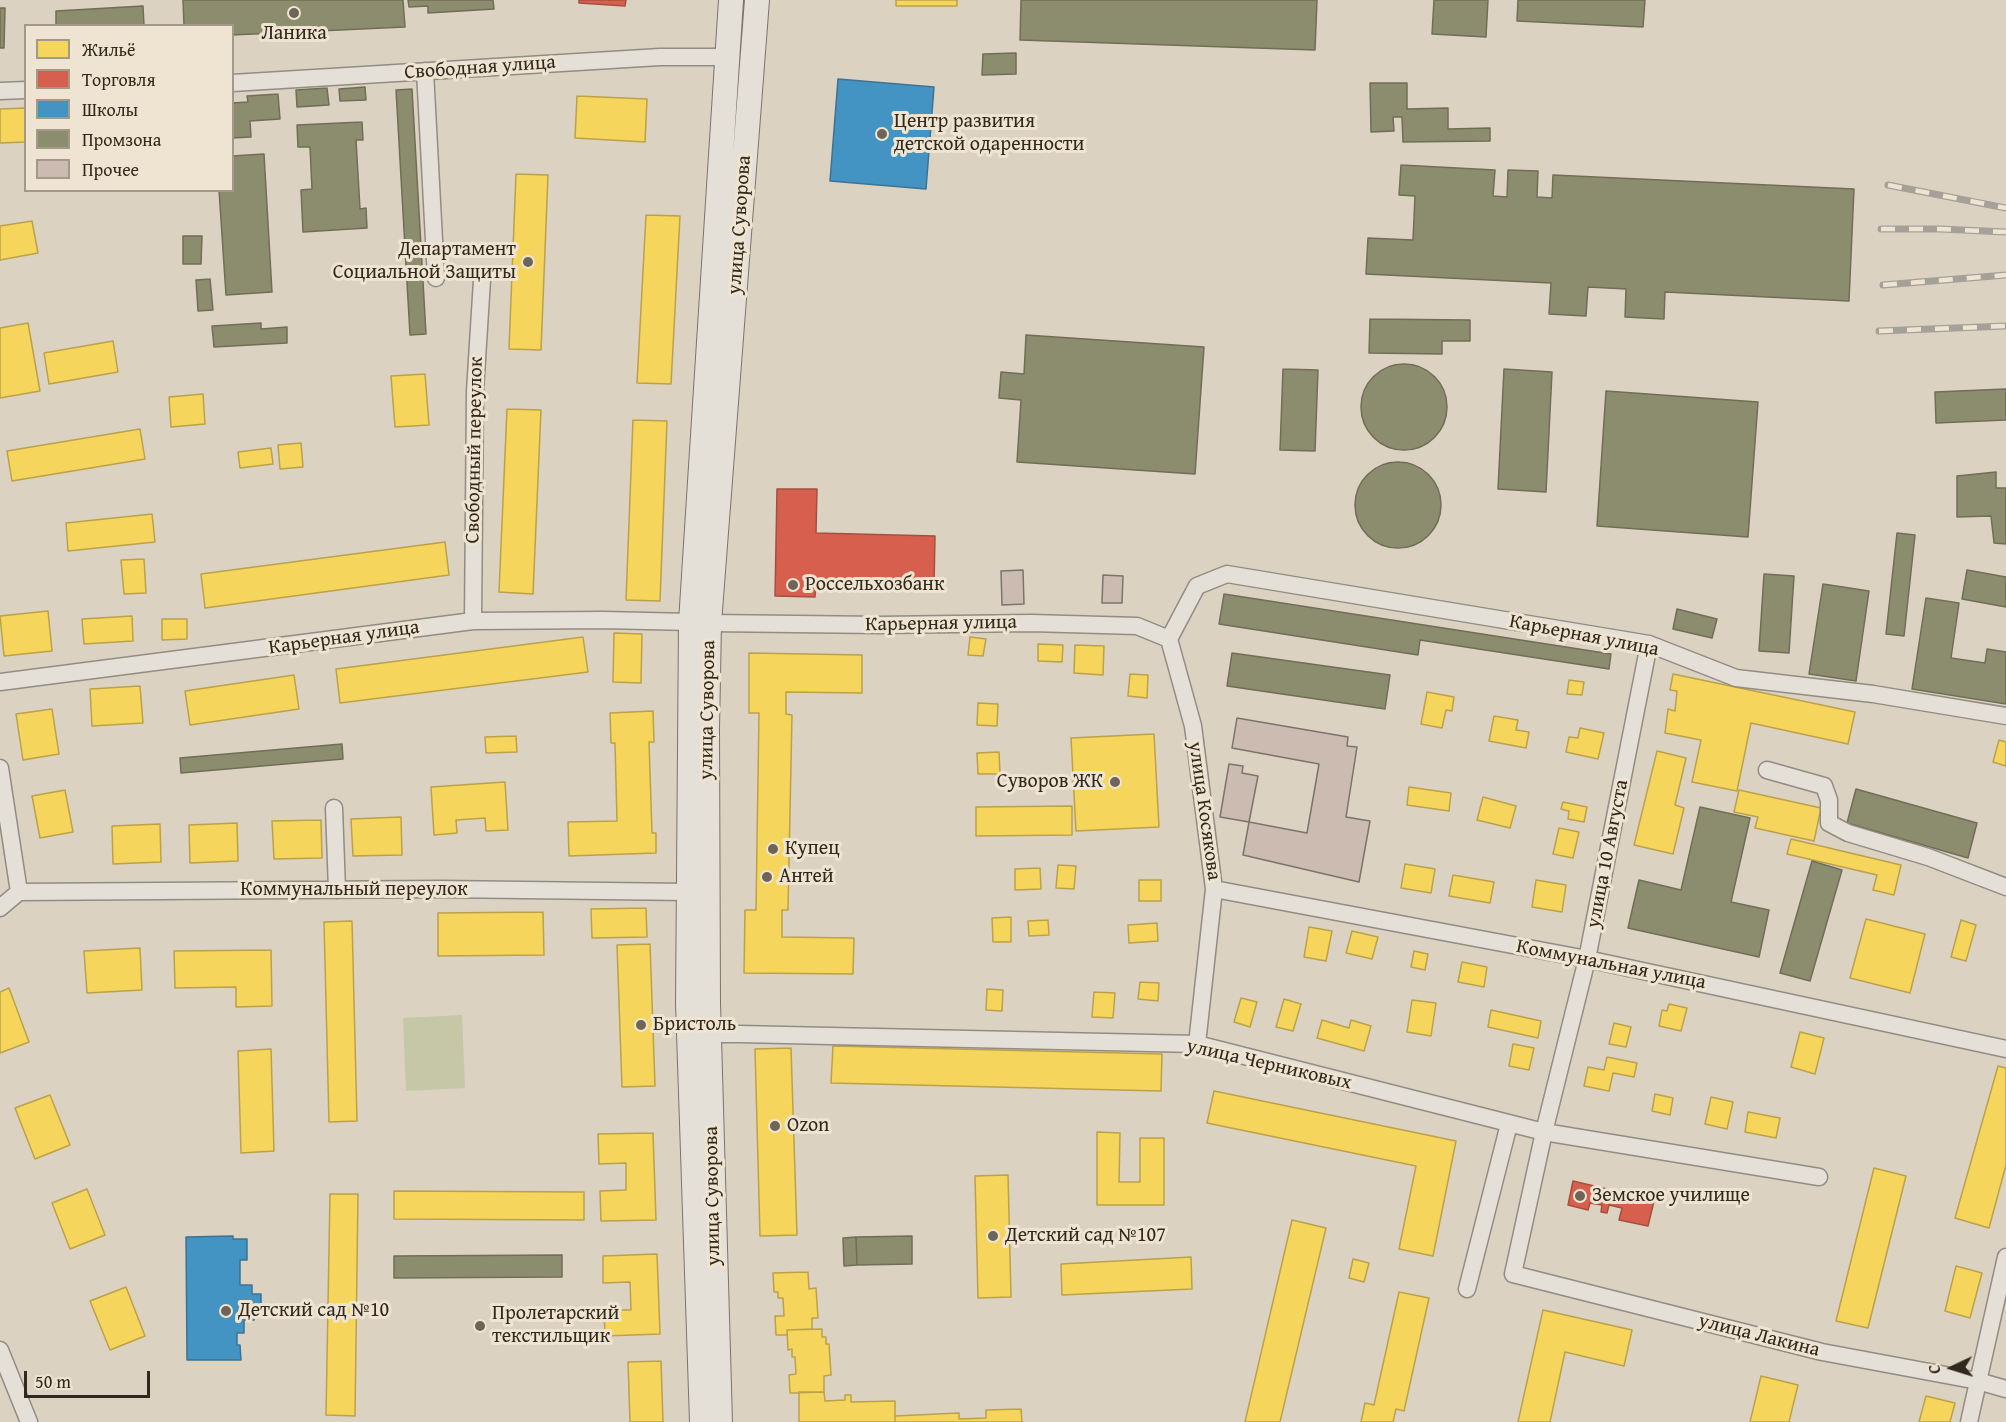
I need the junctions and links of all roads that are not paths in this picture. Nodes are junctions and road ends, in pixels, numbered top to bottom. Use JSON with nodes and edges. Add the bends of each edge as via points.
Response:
{"nodes":[{"id":1,"x":731,"y":0,"type":"edge"},
{"id":2,"x":757,"y":0,"type":"edge"},
{"id":3,"x":727,"y":57,"type":"junction"},
{"id":4,"x":425,"y":71,"type":"junction"},
{"id":5,"x":234,"y":83,"type":"edge"},
{"id":6,"x":24,"y":90,"type":"edge"},
{"id":7,"x":0,"y":91,"type":"edge"},
{"id":8,"x":436,"y":278,"type":"dead end"},
{"id":9,"x":482,"y":280,"type":"dead end"},
{"id":10,"x":473,"y":621,"type":"junction"},
{"id":11,"x":700,"y":622,"type":"junction"},
{"id":12,"x":1169,"y":639,"type":"junction"},
{"id":13,"x":1648,"y":644,"type":"junction"},
{"id":14,"x":0,"y":682,"type":"edge"},
{"id":15,"x":2006,"y":716,"type":"edge"},
{"id":16,"x":0,"y":768,"type":"edge"},
{"id":17,"x":1767,"y":770,"type":"dead end"},
{"id":18,"x":334,"y":808,"type":"dead end"},
{"id":19,"x":2006,"y":886,"type":"edge"},
{"id":20,"x":1214,"y":889,"type":"junction"},
{"id":21,"x":338,"y":890,"type":"junction"},
{"id":22,"x":19,"y":892,"type":"junction"},
{"id":23,"x":688,"y":892,"type":"junction"},
{"id":24,"x":0,"y":908,"type":"edge"},
{"id":25,"x":1587,"y":959,"type":"junction"},
{"id":26,"x":709,"y":1035,"type":"junction"},
{"id":27,"x":1197,"y":1044,"type":"junction"},
{"id":28,"x":2006,"y":1049,"type":"edge"},
{"id":29,"x":1509,"y":1124,"type":"junction"},
{"id":30,"x":1544,"y":1132,"type":"junction"},
{"id":31,"x":1819,"y":1177,"type":"dead end"},
{"id":32,"x":2006,"y":1257,"type":"edge"},
{"id":33,"x":1513,"y":1274,"type":"joint"},
{"id":34,"x":1467,"y":1289,"type":"dead end"},
{"id":35,"x":0,"y":1350,"type":"edge"},
{"id":36,"x":1978,"y":1381,"type":"junction"},
{"id":37,"x":2006,"y":1389,"type":"edge"},
{"id":38,"x":29,"y":1422,"type":"edge"},
{"id":39,"x":702,"y":1422,"type":"edge"},
{"id":40,"x":720,"y":1422,"type":"edge"},
{"id":41,"x":1969,"y":1422,"type":"edge"}],
"edges":[{"from":1,"to":3,"type":"main road","name":"улица Суворова"},
{"from":2,"to":11,"type":"main road","name":"улица Суворова"},
{"from":3,"to":4,"type":"street","name":"Свободная улица","via":[[660,57]]},
{"from":3,"to":11,"type":"main road","name":"улица Суворова"},
{"from":4,"to":5,"type":"street","name":"Свободная улица"},
{"from":4,"to":8,"type":"street"},
{"from":6,"to":7,"type":"street"},
{"from":9,"to":10,"type":"street","name":"Свободный переулок","via":[[475,403]]},
{"from":10,"to":11,"type":"street","name":"Карьерная улица"},
{"from":10,"to":14,"type":"street","name":"Карьерная улица"},
{"from":11,"to":12,"type":"street","name":"Карьерная улица","via":[[1137,626]]},
{"from":11,"to":23,"type":"main road","name":"улица Суворова"},
{"from":11,"to":26,"type":"main road","name":"улица Суворова","via":[[707,800]]},
{"from":12,"to":13,"type":"street","name":"Карьерная улица","via":[[1197,586],[1227,574]]},
{"from":12,"to":20,"type":"street","name":"улица Косякова","via":[[1193,726]]},
{"from":13,"to":15,"type":"street","name":"Карьерная улица","via":[[1736,678],[1873,694]]},
{"from":13,"to":25,"type":"street","name":"улица 10 Августа"},
{"from":16,"to":22,"type":"street"},
{"from":17,"to":19,"type":"street","via":[[1824,786],[1829,800],[1829,823],[1848,833]]},
{"from":18,"to":21,"type":"street"},
{"from":20,"to":25,"type":"street","name":"Коммунальная улица"},
{"from":20,"to":27,"type":"street","name":"улица Косякова"},
{"from":21,"to":22,"type":"street","name":"Коммунальный переулок"},
{"from":21,"to":23,"type":"street","name":"Коммунальный переулок"},
{"from":22,"to":24,"type":"street"},
{"from":23,"to":39,"type":"main road","name":"улица Суворова"},
{"from":25,"to":28,"type":"street","name":"Коммунальная улица"},
{"from":25,"to":30,"type":"street","name":"улица 10 Августа"},
{"from":26,"to":27,"type":"street","name":"улица Черниковых"},
{"from":26,"to":40,"type":"main road","name":"улица Суворова"},
{"from":27,"to":29,"type":"street","name":"улица Черниковых"},
{"from":29,"to":30,"type":"street","name":"улица Черниковых"},
{"from":29,"to":34,"type":"street"},
{"from":30,"to":31,"type":"street","name":"улица Черниковых"},
{"from":30,"to":33,"type":"street","name":"улица 10 Августа"},
{"from":32,"to":36,"type":"street"},
{"from":33,"to":36,"type":"street","name":"улица Лакина","via":[[1822,1352]]},
{"from":35,"to":38,"type":"street"},
{"from":36,"to":37,"type":"street","name":"улица Лакина"},
{"from":36,"to":41,"type":"street"}]}
